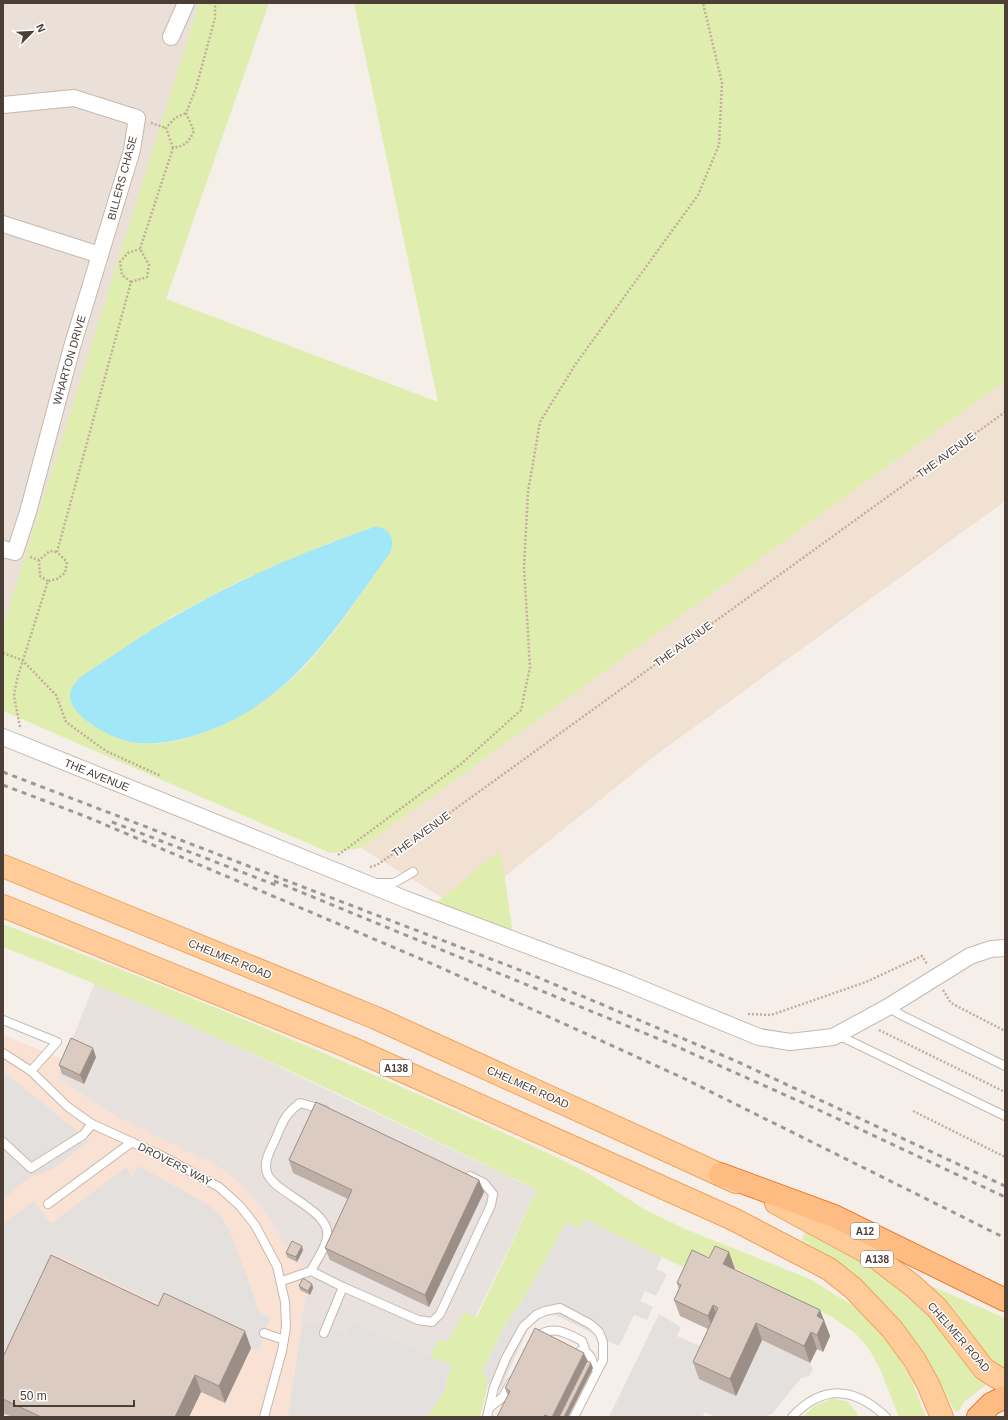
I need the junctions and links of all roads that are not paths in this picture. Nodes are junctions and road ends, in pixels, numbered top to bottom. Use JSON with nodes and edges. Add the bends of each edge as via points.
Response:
{"nodes":[{"id":1,"x":186,"y":3,"type":"edge"},
{"id":2,"x":171,"y":37,"type":"dead end"},
{"id":3,"x":3,"y":105,"type":"edge"},
{"id":4,"x":3,"y":224,"type":"edge"},
{"id":5,"x":100,"y":255,"type":"junction"},
{"id":6,"x":3,"y":549,"type":"edge"},
{"id":7,"x":3,"y":737,"type":"edge"},
{"id":8,"x":3,"y":866,"type":"edge"},
{"id":9,"x":413,"y":872,"type":"dead end"},
{"id":10,"x":367,"y":876,"type":"junction"},
{"id":11,"x":3,"y":906,"type":"edge"},
{"id":12,"x":1005,"y":948,"type":"edge"},
{"id":13,"x":888,"y":1007,"type":"junction"},
{"id":14,"x":3,"y":1020,"type":"edge"},
{"id":15,"x":833,"y":1037,"type":"junction"},
{"id":16,"x":3,"y":1053,"type":"edge"},
{"id":17,"x":1005,"y":1066,"type":"edge"},
{"id":18,"x":31,"y":1071,"type":"junction"},
{"id":19,"x":333,"y":1114,"type":"edge"},
{"id":20,"x":1005,"y":1116,"type":"edge"},
{"id":21,"x":92,"y":1124,"type":"junction"},
{"id":22,"x":3,"y":1142,"type":"edge"},
{"id":23,"x":132,"y":1142,"type":"junction"},
{"id":24,"x":463,"y":1173,"type":"edge"},
{"id":25,"x":720,"y":1174,"type":"junction"},
{"id":26,"x":48,"y":1204,"type":"dead end"},
{"id":27,"x":311,"y":1271,"type":"junction"},
{"id":28,"x":282,"y":1281,"type":"junction"},
{"id":29,"x":343,"y":1286,"type":"junction"},
{"id":30,"x":1005,"y":1300,"type":"edge"},
{"id":31,"x":264,"y":1332,"type":"dead end"},
{"id":32,"x":324,"y":1333,"type":"dead end"},
{"id":33,"x":284,"y":1340,"type":"junction"},
{"id":34,"x":529,"y":1346,"type":"edge"},
{"id":35,"x":570,"y":1348,"type":"edge"},
{"id":36,"x":586,"y":1352,"type":"junction"},
{"id":37,"x":591,"y":1367,"type":"edge"},
{"id":38,"x":516,"y":1372,"type":"edge"},
{"id":39,"x":1005,"y":1382,"type":"edge"},
{"id":40,"x":1005,"y":1397,"type":"edge"},
{"id":41,"x":489,"y":1408,"type":"junction"},
{"id":42,"x":983,"y":1415,"type":"edge"},
{"id":43,"x":264,"y":1417,"type":"edge"},
{"id":44,"x":487,"y":1417,"type":"edge"},
{"id":45,"x":574,"y":1417,"type":"edge"},
{"id":46,"x":792,"y":1417,"type":"edge"},
{"id":47,"x":886,"y":1417,"type":"edge"},
{"id":48,"x":942,"y":1417,"type":"edge"}],
"edges":[{"from":1,"to":2,"type":"street"},
{"from":3,"to":5,"type":"street","name":"BILLERS CHASE","via":[[74,98],[137,118],[132,150]]},
{"from":4,"to":5,"type":"street"},
{"from":5,"to":6,"type":"street","name":"WHARTON DRIVE","via":[[15,552]]},
{"from":7,"to":10,"type":"street","name":"THE AVENUE"},
{"from":8,"to":25,"type":"main road","name":"CHELMER ROAD","number":"A138","via":[[376,1018]]},
{"from":9,"to":10,"type":"lane","name":"THE AVENUE","via":[[394,883]]},
{"from":10,"to":15,"type":"street","via":[[410,901],[620,980],[759,1037],[790,1042]]},
{"from":11,"to":48,"type":"main road","number":"A138","via":[[349,1047],[733,1220],[810,1258],[853,1288],[892,1329],[914,1359]]},
{"from":12,"to":13,"type":"street","via":[[991,948],[970,956]]},
{"from":13,"to":15,"type":"street"},
{"from":13,"to":17,"type":"lane","via":[[901,1016]]},
{"from":14,"to":18,"type":"lane","via":[[57,1042]]},
{"from":15,"to":20,"type":"lane","via":[[844,1038]]},
{"from":16,"to":18,"type":"lane","name":"DROVERS WAY"},
{"from":18,"to":21,"type":"lane","name":"DROVERS WAY","via":[[68,1107]]},
{"from":19,"to":27,"type":"lane","via":[[300,1103],[287,1113],[267,1158],[265,1170],[271,1180],[312,1210],[325,1225],[328,1238]]},
{"from":21,"to":22,"type":"lane","via":[[83,1135],[31,1168]]},
{"from":21,"to":23,"type":"lane","name":"DROVERS WAY"},
{"from":23,"to":26,"type":"lane"},
{"from":23,"to":28,"type":"lane","name":"DROVERS WAY","via":[[195,1172],[219,1187],[240,1206],[269,1248]]},
{"from":24,"to":29,"type":"lane","via":[[484,1183],[494,1194],[440,1314],[432,1322],[418,1320]]},
{"from":25,"to":30,"type":"highway","number":"A12","via":[[834,1216]]},
{"from":25,"to":39,"type":"main road","name":"CHELMER ROAD","number":"A138","via":[[874,1256],[937,1308],[984,1369]]},
{"from":27,"to":28,"type":"lane"},
{"from":27,"to":29,"type":"lane"},
{"from":28,"to":33,"type":"lane","name":"DROVERS WAY","via":[[286,1327]]},
{"from":29,"to":32,"type":"lane"},
{"from":31,"to":33,"type":"lane"},
{"from":33,"to":43,"type":"lane","name":"DROVERS WAY"},
{"from":34,"to":36,"type":"lane","via":[[541,1333],[551,1336],[560,1330],[582,1341]]},
{"from":35,"to":36,"type":"lane"},
{"from":36,"to":37,"type":"lane","via":[[591,1356]]},
{"from":38,"to":41,"type":"lane","via":[[503,1397]]},
{"from":40,"to":42,"type":"highway","via":[[998,1400]]},
{"from":41,"to":44,"type":"lane"},
{"from":41,"to":45,"type":"lane","via":[[494,1387],[506,1358],[523,1327],[536,1315],[560,1308],[590,1324],[599,1332],[603,1342],[603,1360]]},
{"from":46,"to":47,"type":"lane","via":[[812,1400],[831,1392],[852,1394],[875,1406]]}]}
